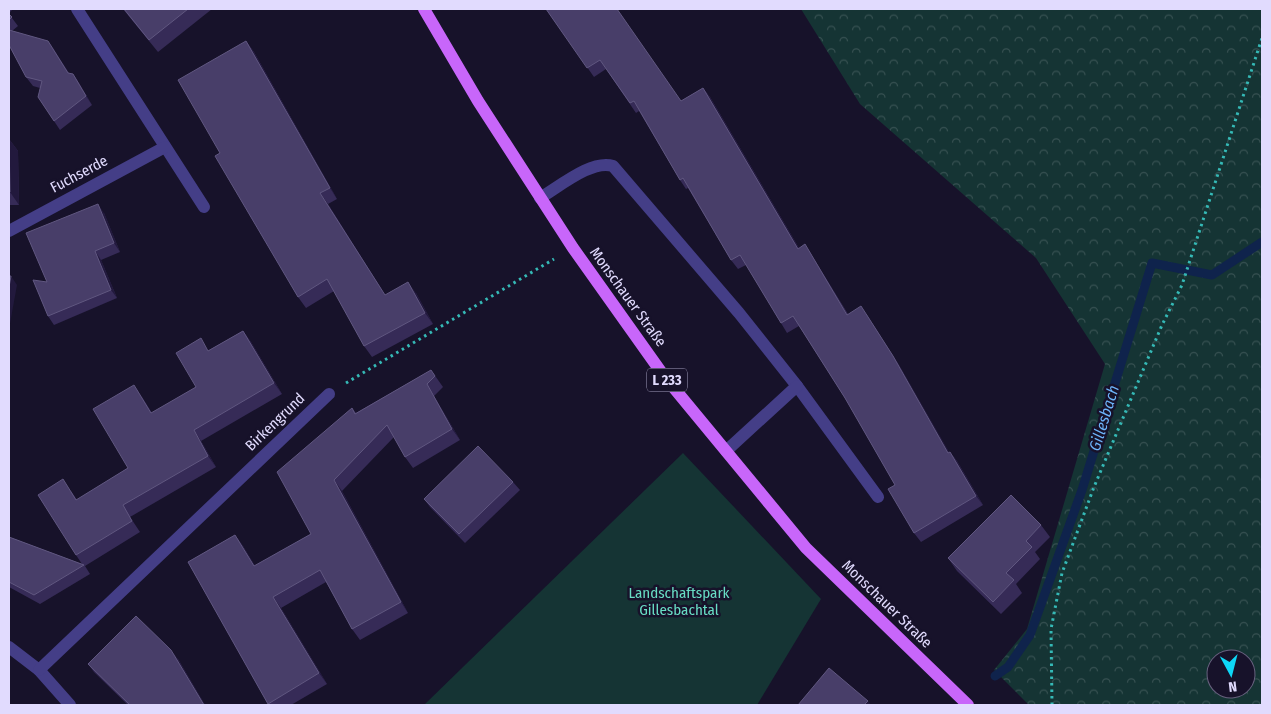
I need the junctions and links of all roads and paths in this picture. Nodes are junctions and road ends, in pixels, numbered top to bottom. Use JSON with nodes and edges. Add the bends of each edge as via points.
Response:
{"nodes":[{"id":1,"x":77,"y":9,"type":"edge"},
{"id":2,"x":424,"y":9,"type":"edge"},
{"id":3,"x":1262,"y":38,"type":"edge"},
{"id":4,"x":166,"y":147,"type":"junction"},
{"id":5,"x":540,"y":198,"type":"junction"},
{"id":6,"x":204,"y":207,"type":"dead end"},
{"id":7,"x":9,"y":231,"type":"edge"},
{"id":8,"x":572,"y":248,"type":"junction"},
{"id":9,"x":797,"y":386,"type":"junction"},
{"id":10,"x":329,"y":394,"type":"joint"},
{"id":11,"x":726,"y":451,"type":"junction"},
{"id":12,"x":878,"y":496,"type":"dead end"},
{"id":13,"x":9,"y":647,"type":"edge"},
{"id":14,"x":39,"y":670,"type":"junction"},
{"id":15,"x":70,"y":705,"type":"edge"},
{"id":16,"x":968,"y":705,"type":"edge"},
{"id":17,"x":1052,"y":705,"type":"edge"}],
"edges":[{"from":1,"to":4,"type":"street"},
{"from":2,"to":5,"type":"main road","name":"Monschauer Straße","number":"L 233"},
{"from":3,"to":17,"type":"path","via":[[1182,285],[1094,487],[1062,573],[1051,629]]},
{"from":4,"to":6,"type":"street"},
{"from":4,"to":7,"type":"street","name":"Fuchserde"},
{"from":5,"to":8,"type":"main road","name":"Monschauer Straße","number":"L 233"},
{"from":5,"to":9,"type":"street","via":[[591,167],[605,163],[613,166]]},
{"from":8,"to":10,"type":"path","name":"Birkengrund"},
{"from":8,"to":11,"type":"main road","name":"Monschauer Straße","number":"L 233","via":[[664,376]]},
{"from":9,"to":11,"type":"street"},
{"from":9,"to":12,"type":"street"},
{"from":10,"to":14,"type":"street","name":"Birkengrund"},
{"from":11,"to":16,"type":"main road","name":"Monschauer Straße","number":"L 233","via":[[806,548]]},
{"from":13,"to":14,"type":"street"},
{"from":14,"to":15,"type":"street"}]}
